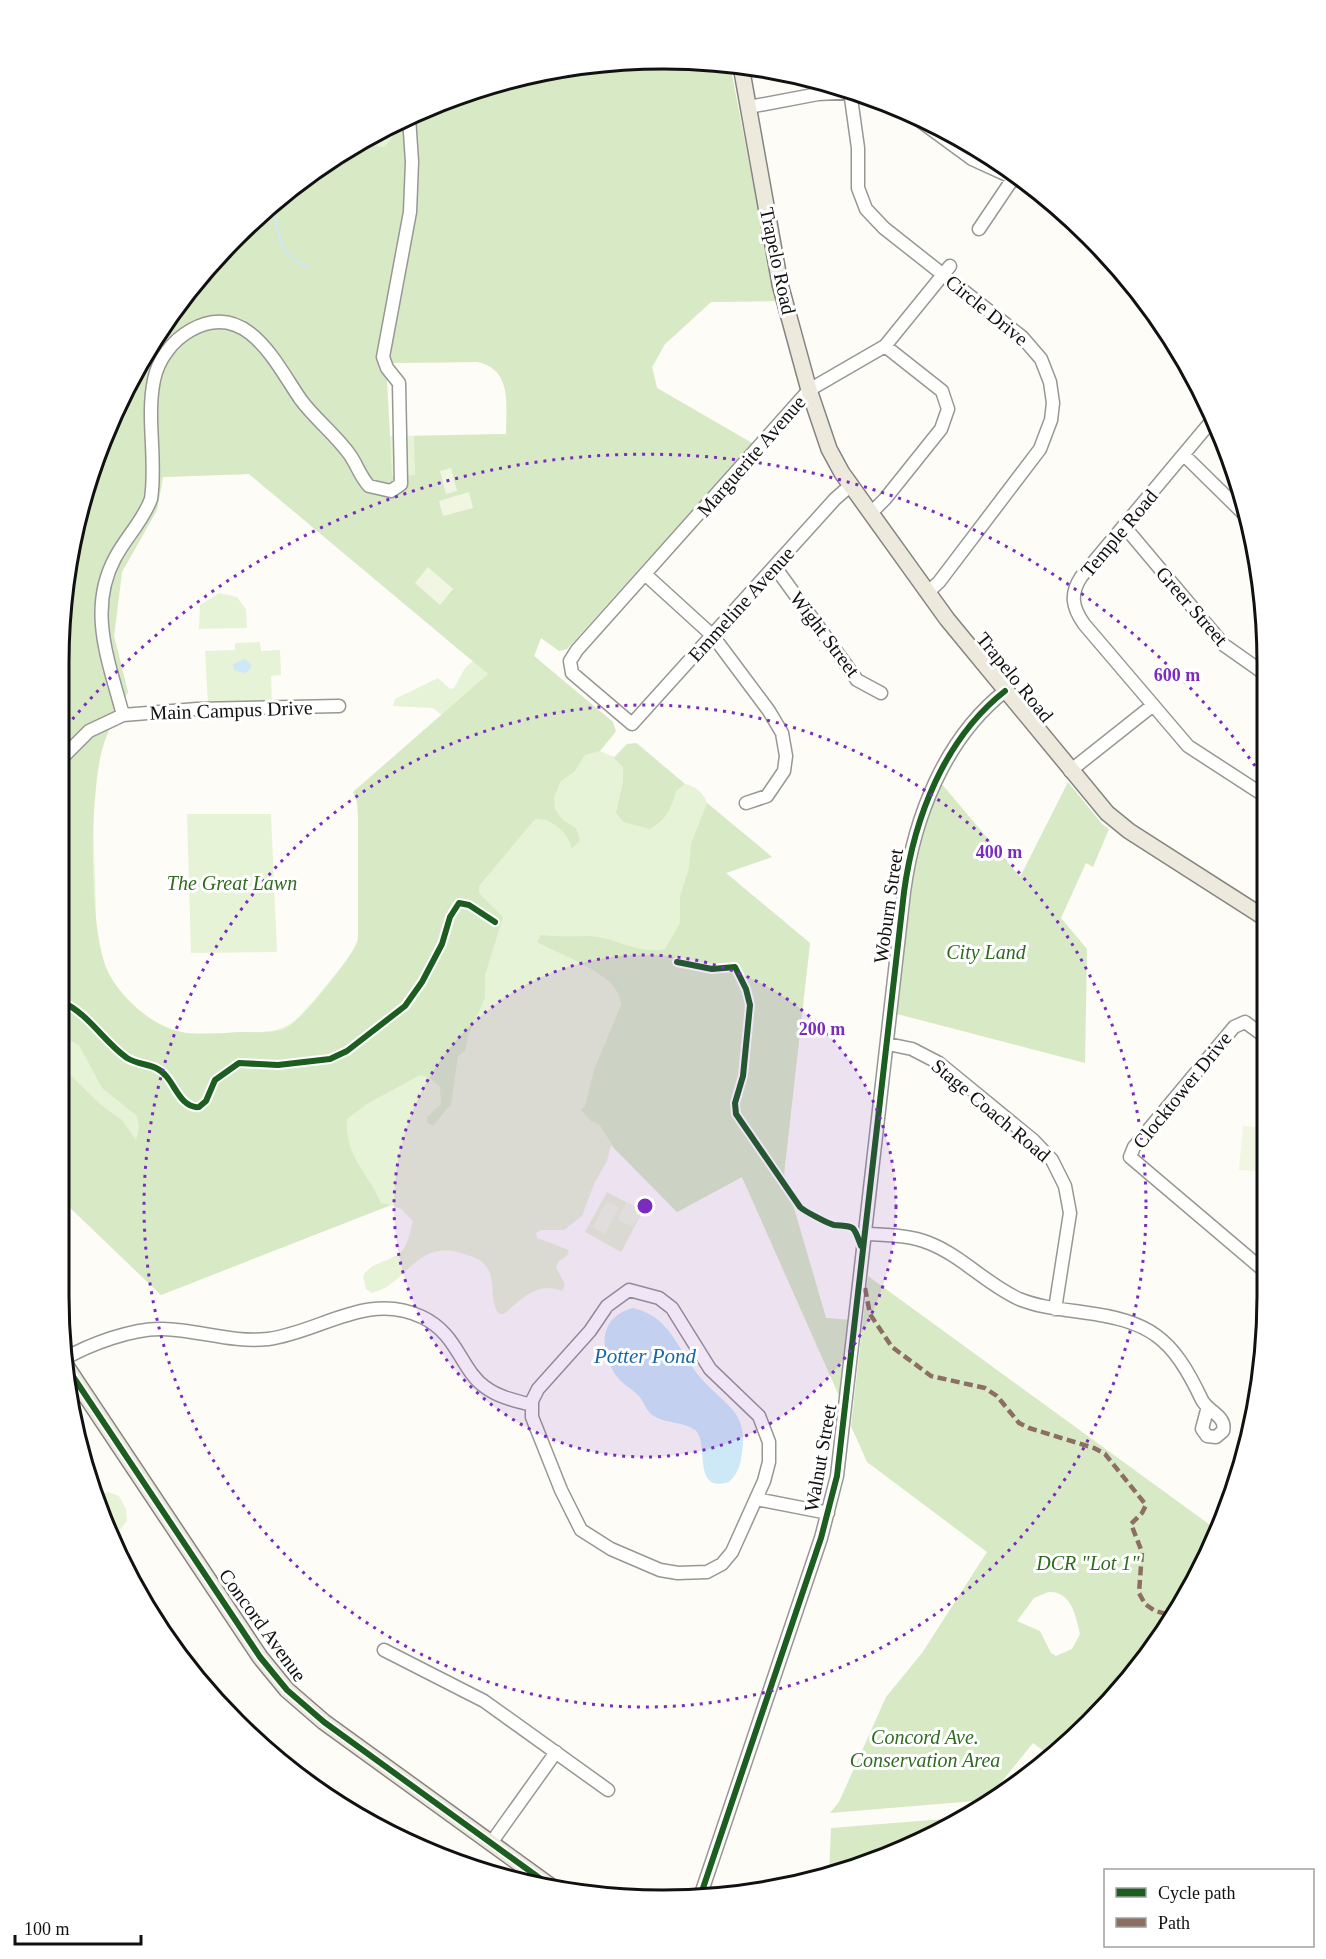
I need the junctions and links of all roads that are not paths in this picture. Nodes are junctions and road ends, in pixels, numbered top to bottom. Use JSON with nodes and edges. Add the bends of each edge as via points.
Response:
{"nodes":[{"id":1,"x":743,"y":74,"type":"edge"},
{"id":2,"x":830,"y":93,"type":"edge"},
{"id":3,"x":852,"y":100,"type":"edge"},
{"id":4,"x":749,"y":107,"type":"junction"},
{"id":5,"x":409,"y":126,"type":"edge"},
{"id":6,"x":954,"y":145,"type":"edge"},
{"id":7,"x":985,"y":164,"type":"edge"},
{"id":8,"x":1011,"y":182,"type":"edge"},
{"id":9,"x":979,"y":229,"type":"dead end"},
{"id":10,"x":947,"y":270,"type":"junction"},
{"id":11,"x":885,"y":346,"type":"junction"},
{"id":12,"x":809,"y":390,"type":"junction"},
{"id":13,"x":1208,"y":426,"type":"edge"},
{"id":14,"x":1184,"y":455,"type":"junction"},
{"id":15,"x":851,"y":485,"type":"junction"},
{"id":16,"x":1236,"y":506,"type":"edge"},
{"id":17,"x":871,"y":513,"type":"junction"},
{"id":18,"x":1124,"y":526,"type":"junction"},
{"id":19,"x":775,"y":567,"type":"junction"},
{"id":20,"x":646,"y":575,"type":"junction"},
{"id":21,"x":928,"y":592,"type":"junction"},
{"id":22,"x":713,"y":636,"type":"junction"},
{"id":23,"x":1257,"y":668,"type":"edge"},
{"id":24,"x":1005,"y":691,"type":"junction"},
{"id":25,"x":881,"y":693,"type":"dead end"},
{"id":26,"x":339,"y":706,"type":"dead end"},
{"id":27,"x":1152,"y":706,"type":"junction"},
{"id":28,"x":123,"y":715,"type":"junction"},
{"id":29,"x":632,"y":724,"type":"joint"},
{"id":30,"x":69,"y":751,"type":"edge"},
{"id":31,"x":1071,"y":771,"type":"junction"},
{"id":32,"x":1257,"y":791,"type":"edge"},
{"id":33,"x":746,"y":803,"type":"dead end"},
{"id":34,"x":1257,"y":913,"type":"edge"},
{"id":35,"x":891,"y":1010,"type":"joint"},
{"id":36,"x":1257,"y":1031,"type":"edge"},
{"id":37,"x":888,"y":1044,"type":"junction"},
{"id":38,"x":866,"y":1233,"type":"junction"},
{"id":39,"x":1257,"y":1265,"type":"edge"},
{"id":40,"x":1055,"y":1309,"type":"junction"},
{"id":41,"x":72,"y":1357,"type":"edge"},
{"id":42,"x":74,"y":1377,"type":"edge"},
{"id":43,"x":532,"y":1405,"type":"junction"},
{"id":44,"x":1207,"y":1410,"type":"dead end"},
{"id":45,"x":756,"y":1499,"type":"junction"},
{"id":46,"x":828,"y":1513,"type":"junction"},
{"id":47,"x":384,"y":1650,"type":"dead end"},
{"id":48,"x":556,"y":1752,"type":"junction"},
{"id":49,"x":608,"y":1790,"type":"dead end"},
{"id":50,"x":491,"y":1843,"type":"junction"},
{"id":51,"x":538,"y":1877,"type":"edge"},
{"id":52,"x":703,"y":1889,"type":"edge"}],
"edges":[{"from":1,"to":4,"type":"main road","name":"Trapelo Road"},
{"from":2,"to":4,"type":"street"},
{"from":3,"to":10,"type":"street","name":"Circle Drive","via":[[860,199],[873,218]]},
{"from":4,"to":12,"type":"main road","name":"Trapelo Road","via":[[780,284]]},
{"from":5,"to":28,"type":"street","via":[[410,212],[383,357],[399,383],[401,484],[391,491],[369,486],[261,340],[247,330],[208,324],[194,328],[173,344],[154,380],[151,499],[115,557],[101,596],[102,639]]},
{"from":6,"to":7,"type":"street"},
{"from":8,"to":9,"type":"street"},
{"from":10,"to":11,"type":"street","name":"Marguerite Avenue"},
{"from":10,"to":21,"type":"street","name":"Circle Drive","via":[[1033,348],[1047,372],[1053,403],[1040,449]]},
{"from":11,"to":12,"type":"street","name":"Marguerite Avenue"},
{"from":11,"to":17,"type":"street","via":[[942,391],[948,409],[941,429]]},
{"from":12,"to":15,"type":"main road","name":"Trapelo Road","via":[[829,449]]},
{"from":12,"to":20,"type":"street","name":"Marguerite Avenue"},
{"from":13,"to":14,"type":"street","name":"Temple Road"},
{"from":14,"to":16,"type":"street"},
{"from":14,"to":18,"type":"street","name":"Temple Road"},
{"from":15,"to":17,"type":"main road","name":"Trapelo Road"},
{"from":15,"to":19,"type":"street","name":"Emmeline Avenue"},
{"from":17,"to":21,"type":"main road","name":"Trapelo Road"},
{"from":18,"to":23,"type":"street","name":"Greer Street","via":[[1224,645]]},
{"from":18,"to":27,"type":"street","name":"Temple Road","via":[[1075,586],[1073,605],[1084,624]]},
{"from":19,"to":22,"type":"street","name":"Emmeline Avenue"},
{"from":19,"to":25,"type":"street","name":"Wight Street","via":[[857,680]]},
{"from":20,"to":22,"type":"street"},
{"from":20,"to":29,"type":"street","name":"Marguerite Avenue","via":[[577,650],[569,667]]},
{"from":21,"to":24,"type":"main road","name":"Trapelo Road"},
{"from":22,"to":29,"type":"street","name":"Emmeline Avenue"},
{"from":22,"to":33,"type":"street","via":[[769,711],[785,743],[784,771],[776,786],[759,801]]},
{"from":24,"to":31,"type":"main road","name":"Trapelo Road"},
{"from":24,"to":35,"type":"street","name":"Woburn Street","via":[[956,746],[923,813],[907,873]]},
{"from":26,"to":28,"type":"street","name":"Main Campus Drive"},
{"from":27,"to":31,"type":"street"},
{"from":27,"to":32,"type":"street","name":"Temple Road","via":[[1188,746]]},
{"from":28,"to":30,"type":"street","via":[[89,731]]},
{"from":31,"to":34,"type":"main road","name":"Trapelo Road","via":[[1118,823]]},
{"from":35,"to":37,"type":"street","name":"Walnut Street"},
{"from":36,"to":39,"type":"street","name":"Clocktower Drive","via":[[1245,1022],[1234,1027],[1134,1147],[1130,1157]]},
{"from":37,"to":38,"type":"street","name":"Walnut Street"},
{"from":37,"to":40,"type":"street","name":"Stage Coach Road","via":[[912,1049],[939,1063],[1052,1160],[1065,1186],[1070,1214]]},
{"from":38,"to":40,"type":"street","via":[[927,1242],[1004,1291]]},
{"from":38,"to":46,"type":"street","name":"Walnut Street","via":[[841,1455]]},
{"from":40,"to":44,"type":"street","via":[[1113,1317],[1154,1334],[1188,1369]]},
{"from":41,"to":43,"type":"street","via":[[111,1339],[161,1329],[238,1340],[269,1339],[379,1307],[423,1317],[442,1331],[484,1387]]},
{"from":42,"to":50,"type":"main road","name":"Concord Avenue","via":[[260,1657],[287,1690],[340,1734]]},
{"from":43,"to":45,"type":"street","via":[[536,1429],[581,1530],[636,1560],[678,1573],[707,1572],[722,1564],[732,1552]]},
{"from":43,"to":45,"type":"street","via":[[538,1389],[619,1296],[629,1290],[659,1298],[672,1308],[710,1369],[759,1416],[769,1442],[769,1462]]},
{"from":45,"to":46,"type":"street"},
{"from":46,"to":52,"type":"street","name":"Walnut Street"},
{"from":47,"to":48,"type":"street","via":[[484,1701]]},
{"from":48,"to":49,"type":"street"},
{"from":48,"to":50,"type":"street"},
{"from":50,"to":51,"type":"main road","name":"Concord Avenue"}]}
